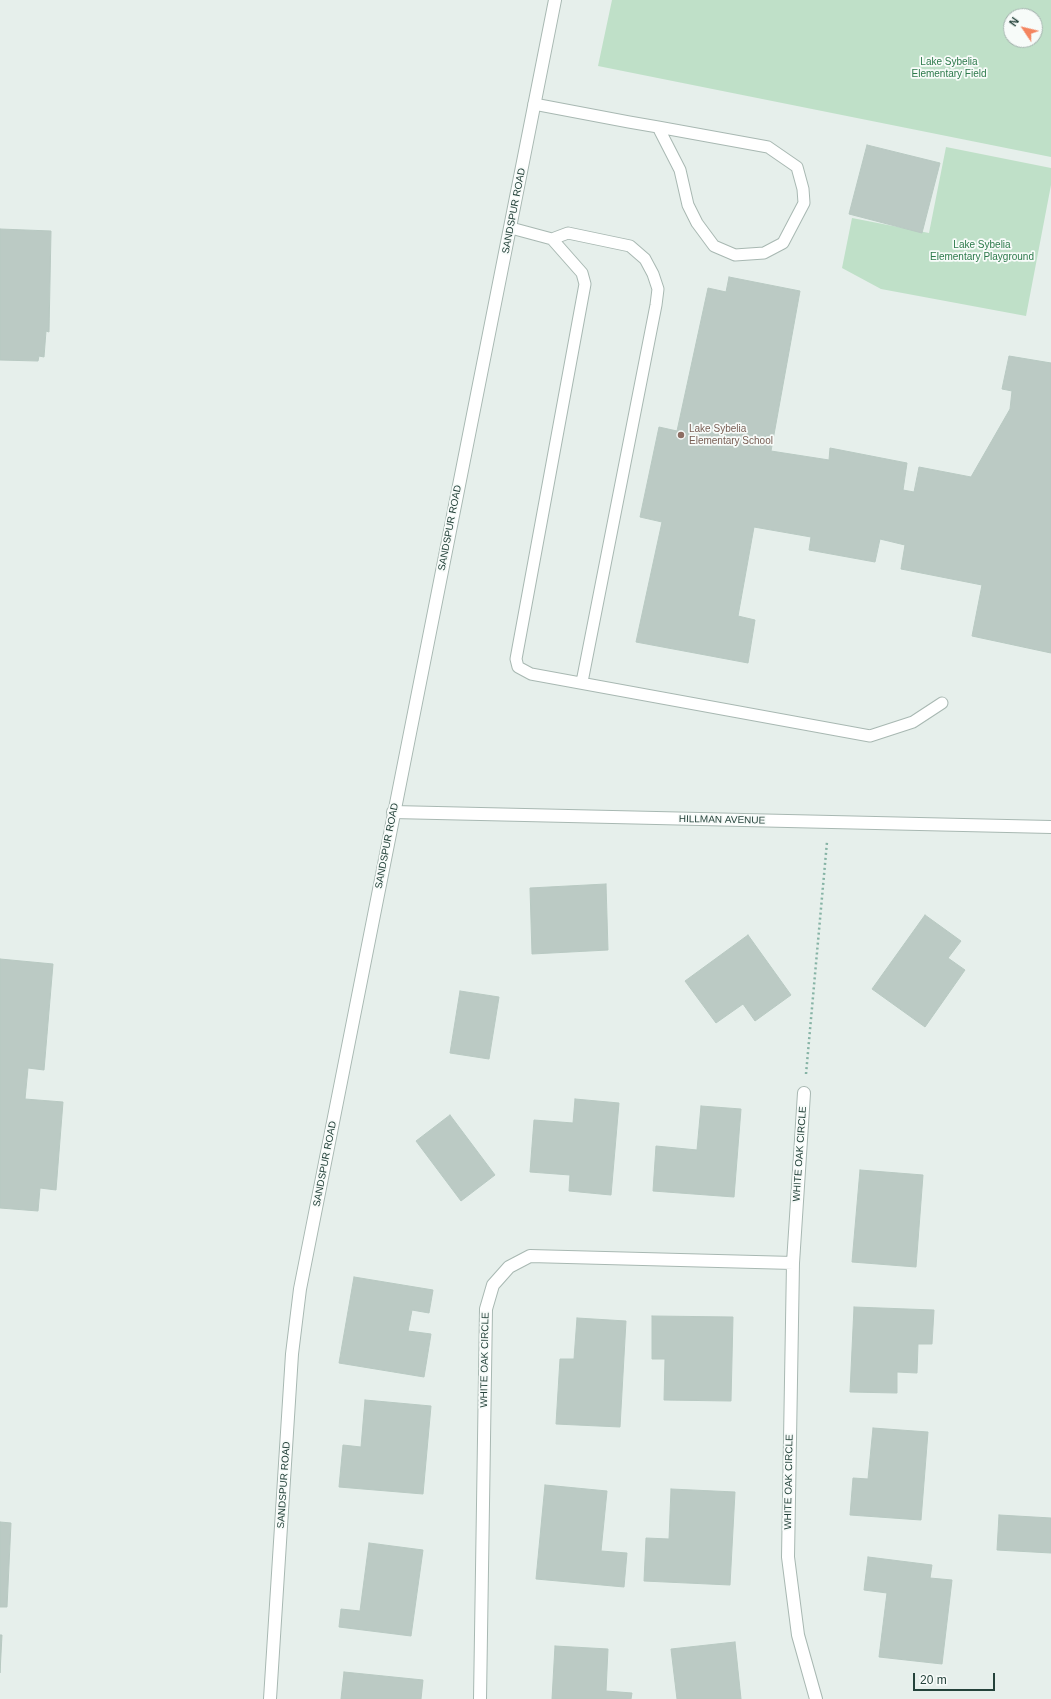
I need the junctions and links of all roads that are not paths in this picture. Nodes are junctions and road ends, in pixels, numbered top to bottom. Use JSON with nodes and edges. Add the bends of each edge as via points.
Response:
{"nodes":[{"id":1,"x":555,"y":0,"type":"edge"},
{"id":2,"x":534,"y":104,"type":"junction"},
{"id":3,"x":658,"y":127,"type":"junction"},
{"id":4,"x":511,"y":228,"type":"junction"},
{"id":5,"x":552,"y":239,"type":"junction"},
{"id":6,"x":582,"y":682,"type":"junction"},
{"id":7,"x":942,"y":703,"type":"dead end"},
{"id":8,"x":393,"y":812,"type":"junction"},
{"id":9,"x":1051,"y":827,"type":"edge"},
{"id":10,"x":804,"y":1093,"type":"road end"},
{"id":11,"x":793,"y":1263,"type":"junction"},
{"id":12,"x":270,"y":1699,"type":"edge"},
{"id":13,"x":480,"y":1699,"type":"edge"},
{"id":14,"x":816,"y":1699,"type":"edge"}],
"edges":[{"from":1,"to":2,"type":"street","name":"SANDSPUR ROAD"},
{"from":2,"to":3,"type":"lane"},
{"from":2,"to":4,"type":"street","name":"SANDSPUR ROAD"},
{"from":3,"to":3,"type":"lane","via":[[768,147],[797,167],[804,203],[783,243],[764,253],[735,255],[714,246],[697,223],[688,205],[680,170]]},
{"from":4,"to":5,"type":"lane"},
{"from":4,"to":8,"type":"street","name":"SANDSPUR ROAD"},
{"from":5,"to":6,"type":"lane","via":[[582,273],[585,284],[516,659],[518,667],[524,671]]},
{"from":5,"to":6,"type":"lane","via":[[568,233],[630,246],[645,259],[658,289]]},
{"from":6,"to":7,"type":"lane","via":[[870,736],[913,722]]},
{"from":8,"to":9,"type":"street","name":"HILLMAN AVENUE"},
{"from":8,"to":12,"type":"street","name":"SANDSPUR ROAD","via":[[300,1289],[292,1354]]},
{"from":10,"to":11,"type":"street","name":"WHITE OAK CIRCLE"},
{"from":11,"to":13,"type":"street","name":"WHITE OAK CIRCLE","via":[[530,1256],[509,1267],[493,1285],[486,1309]]},
{"from":11,"to":14,"type":"street","name":"WHITE OAK CIRCLE","via":[[788,1557],[798,1634]]}]}
